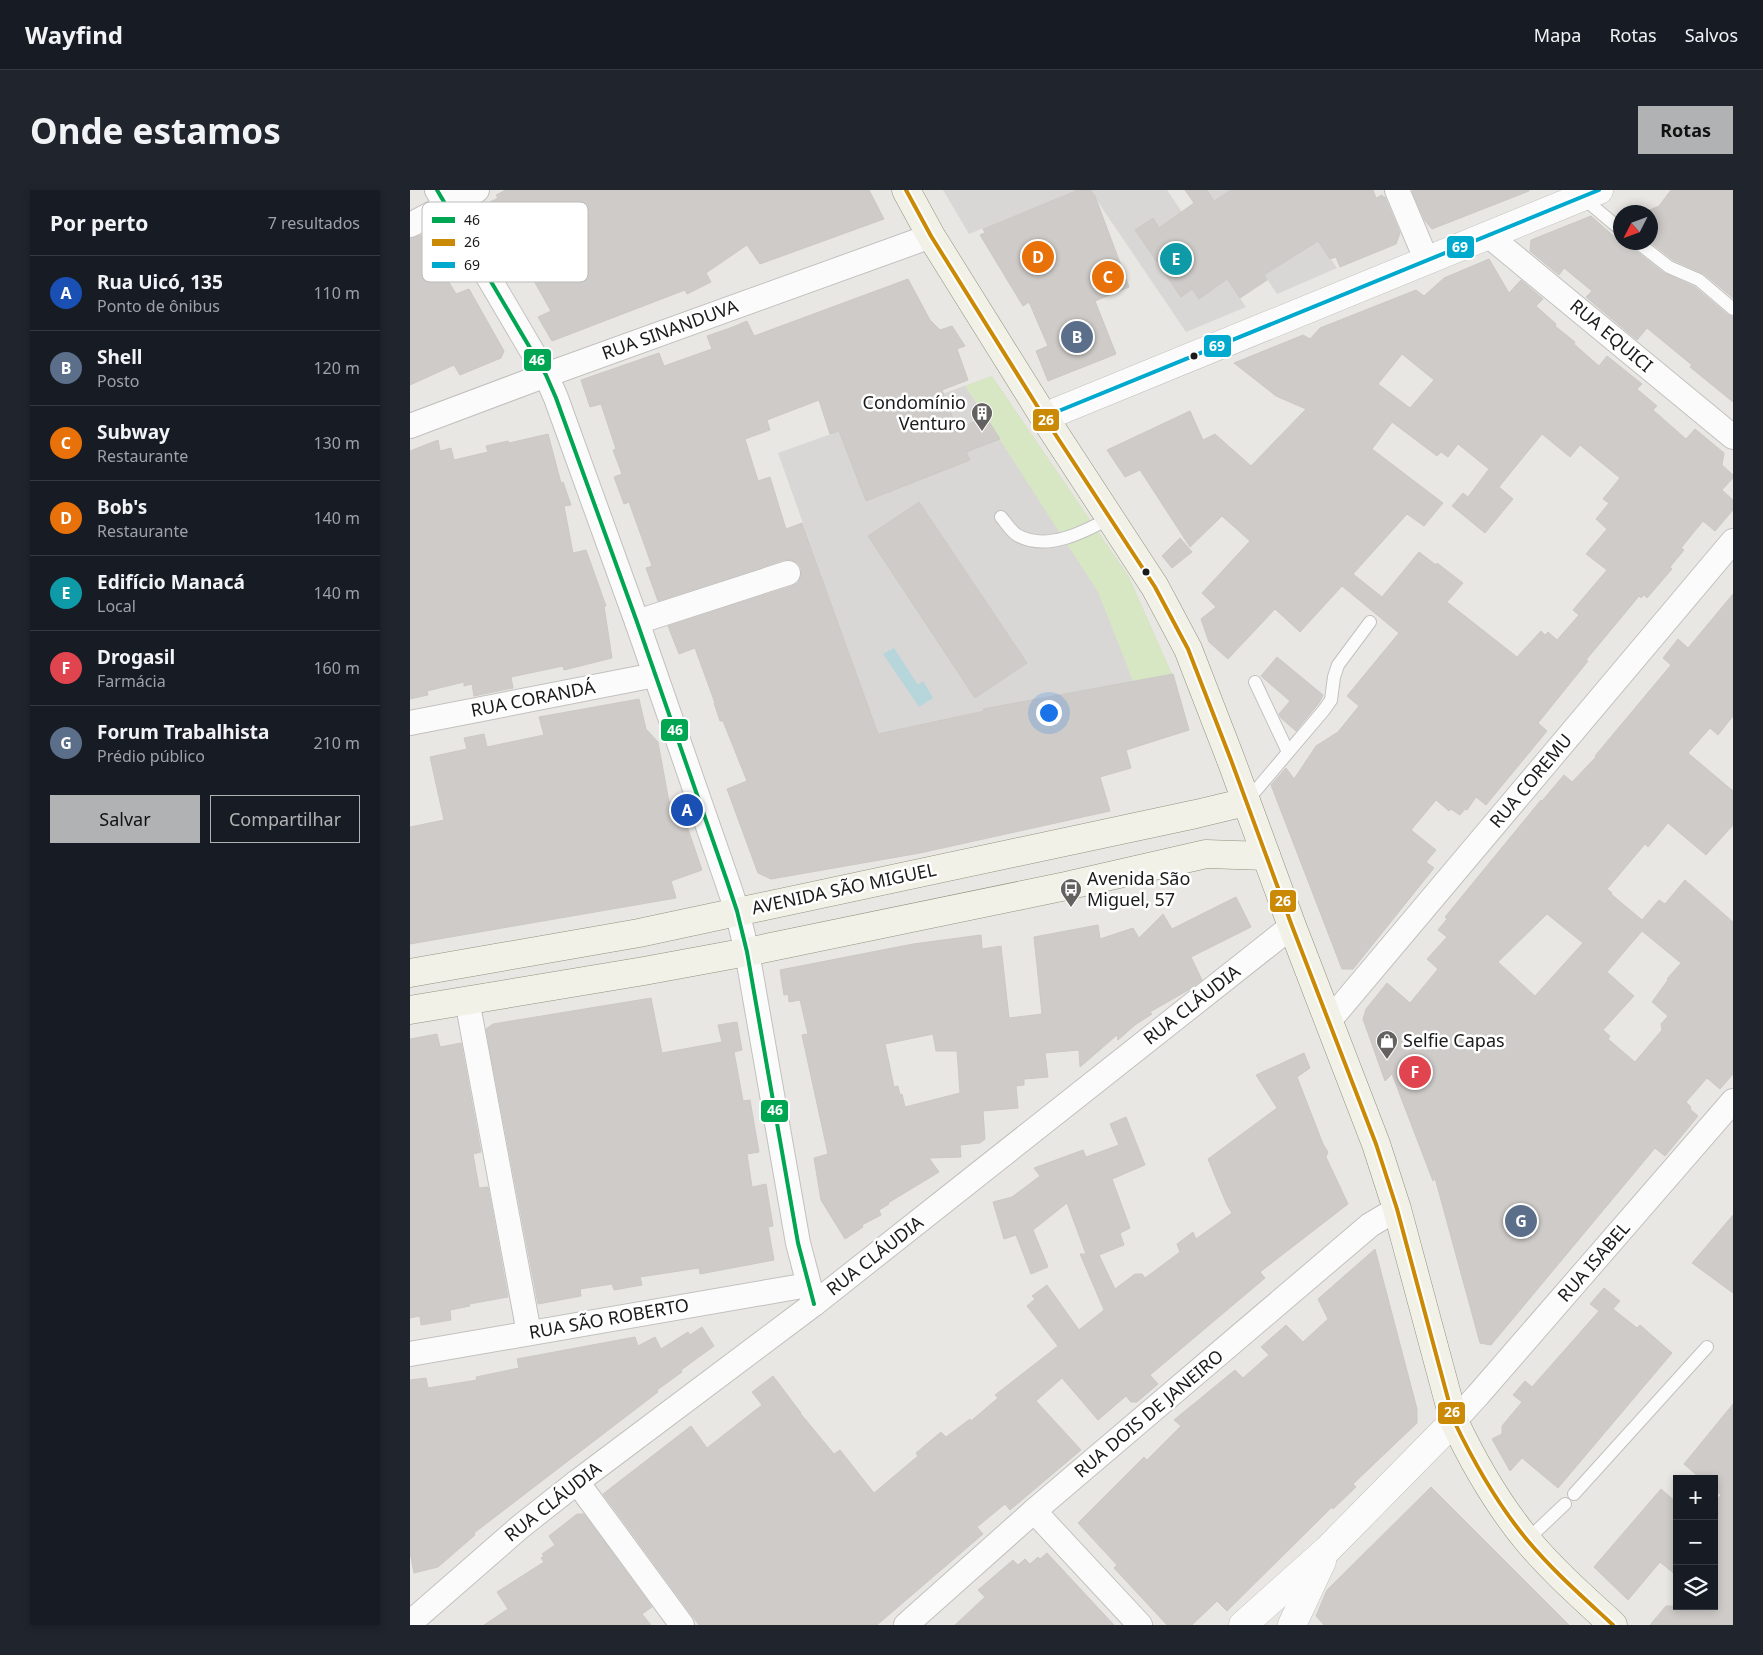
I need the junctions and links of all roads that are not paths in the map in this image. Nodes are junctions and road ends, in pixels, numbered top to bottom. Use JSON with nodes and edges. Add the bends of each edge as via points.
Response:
{"nodes":[{"id":1,"x":477,"y":190,"type":"edge"},
{"id":2,"x":906,"y":190,"type":"edge"},
{"id":3,"x":1397,"y":190,"type":"edge"},
{"id":4,"x":1590,"y":194,"type":"edge"},
{"id":5,"x":442,"y":198,"type":"edge"},
{"id":6,"x":422,"y":215,"type":"edge"},
{"id":7,"x":1613,"y":221,"type":"edge"},
{"id":8,"x":410,"y":225,"type":"edge"},
{"id":9,"x":1488,"y":235,"type":"junction"},
{"id":10,"x":931,"y":236,"type":"junction"},
{"id":11,"x":1647,"y":250,"type":"edge"},
{"id":12,"x":1426,"y":259,"type":"junction"},
{"id":13,"x":491,"y":282,"type":"edge"},
{"id":14,"x":1733,"y":309,"type":"edge"},
{"id":15,"x":546,"y":375,"type":"junction"},
{"id":16,"x":1044,"y":417,"type":"junction"},
{"id":17,"x":410,"y":426,"type":"edge"},
{"id":18,"x":1733,"y":437,"type":"edge"},
{"id":19,"x":1001,"y":517,"type":"dead end"},
{"id":20,"x":1110,"y":518,"type":"junction"},
{"id":21,"x":1733,"y":542,"type":"edge"},
{"id":22,"x":788,"y":573,"type":"dead end"},
{"id":23,"x":638,"y":622,"type":"junction"},
{"id":24,"x":1370,"y":622,"type":"dead end"},
{"id":25,"x":655,"y":675,"type":"junction"},
{"id":26,"x":1255,"y":682,"type":"dead end"},
{"id":27,"x":410,"y":723,"type":"edge"},
{"id":28,"x":1288,"y":752,"type":"junction"},
{"id":29,"x":1250,"y":812,"type":"junction"},
{"id":30,"x":1206,"y":854,"type":"junction"},
{"id":31,"x":1266,"y":856,"type":"junction"},
{"id":32,"x":737,"y":912,"type":"junction"},
{"id":33,"x":1292,"y":926,"type":"junction"},
{"id":34,"x":747,"y":952,"type":"junction"},
{"id":35,"x":410,"y":973,"type":"edge"},
{"id":36,"x":467,"y":1000,"type":"junction"},
{"id":37,"x":410,"y":1010,"type":"edge"},
{"id":38,"x":1329,"y":1021,"type":"junction"},
{"id":39,"x":1733,"y":1101,"type":"edge"},
{"id":40,"x":1397,"y":1209,"type":"junction"},
{"id":41,"x":810,"y":1295,"type":"junction"},
{"id":42,"x":528,"y":1333,"type":"junction"},
{"id":43,"x":1707,"y":1348,"type":"dead end"},
{"id":44,"x":410,"y":1354,"type":"edge"},
{"id":45,"x":1454,"y":1421,"type":"junction"},
{"id":46,"x":577,"y":1482,"type":"junction"},
{"id":47,"x":1574,"y":1494,"type":"dead end"},
{"id":48,"x":1565,"y":1504,"type":"dead end"},
{"id":49,"x":1034,"y":1511,"type":"junction"},
{"id":50,"x":1527,"y":1540,"type":"junction"},
{"id":51,"x":1327,"y":1550,"type":"junction"},
{"id":52,"x":410,"y":1623,"type":"edge"},
{"id":53,"x":682,"y":1625,"type":"edge"},
{"id":54,"x":906,"y":1625,"type":"edge"},
{"id":55,"x":1140,"y":1625,"type":"edge"},
{"id":56,"x":1243,"y":1625,"type":"edge"},
{"id":57,"x":1292,"y":1625,"type":"edge"},
{"id":58,"x":1612,"y":1625,"type":"edge"}],
"edges":[{"from":1,"to":5,"type":"street"},
{"from":2,"to":10,"type":"main road"},
{"from":3,"to":12,"type":"street"},
{"from":4,"to":7,"type":"lane"},
{"from":4,"to":9,"type":"street"},
{"from":6,"to":8,"type":"street"},
{"from":9,"to":12,"type":"street"},
{"from":9,"to":18,"type":"street","name":"RUA EQUICI"},
{"from":10,"to":15,"type":"street","name":"RUA SINANDUVA"},
{"from":10,"to":16,"type":"main road"},
{"from":11,"to":14,"type":"lane","via":[[1669,267],[1699,280]]},
{"from":12,"to":16,"type":"street"},
{"from":13,"to":15,"type":"street"},
{"from":15,"to":17,"type":"street","name":"RUA SINANDUVA"},
{"from":15,"to":23,"type":"street"},
{"from":16,"to":20,"type":"main road"},
{"from":19,"to":20,"type":"lane","via":[[1016,534],[1036,541],[1086,531]]},
{"from":20,"to":29,"type":"main road","via":[[1155,587],[1188,649]]},
{"from":21,"to":38,"type":"street","name":"RUA COREMU"},
{"from":22,"to":23,"type":"street"},
{"from":23,"to":25,"type":"street"},
{"from":24,"to":28,"type":"lane","via":[[1338,665],[1331,700]]},
{"from":25,"to":27,"type":"street","name":"RUA CORANDÁ"},
{"from":25,"to":32,"type":"street"},
{"from":26,"to":28,"type":"lane"},
{"from":28,"to":29,"type":"lane"},
{"from":29,"to":30,"type":"main road"},
{"from":29,"to":31,"type":"main road"},
{"from":29,"to":32,"type":"main road","name":"AVENIDA SÃO MIGUEL","via":[[1196,814]]},
{"from":30,"to":31,"type":"main road"},
{"from":30,"to":34,"type":"main road"},
{"from":31,"to":33,"type":"main road"},
{"from":32,"to":34,"type":"street"},
{"from":32,"to":35,"type":"main road","name":"AVENIDA SÃO MIGUEL","via":[[639,933]]},
{"from":33,"to":38,"type":"main road"},
{"from":33,"to":41,"type":"street","name":"RUA CLÁUDIA"},
{"from":34,"to":36,"type":"main road"},
{"from":34,"to":41,"type":"street"},
{"from":36,"to":37,"type":"main road"},
{"from":36,"to":42,"type":"street"},
{"from":38,"to":40,"type":"main road"},
{"from":39,"to":45,"type":"street","name":"RUA ISABEL"},
{"from":40,"to":45,"type":"main road"},
{"from":40,"to":49,"type":"street","name":"RUA DOIS DE JANEIRO","via":[[1370,1225]]},
{"from":41,"to":42,"type":"street","name":"RUA SÃO ROBERTO"},
{"from":41,"to":46,"type":"street","name":"RUA CLÁUDIA"},
{"from":42,"to":44,"type":"street","name":"RUA SÃO ROBERTO"},
{"from":43,"to":47,"type":"lane"},
{"from":45,"to":50,"type":"main road","via":[[1499,1502]]},
{"from":45,"to":51,"type":"street"},
{"from":46,"to":52,"type":"street","name":"RUA CLÁUDIA"},
{"from":46,"to":53,"type":"street"},
{"from":48,"to":50,"type":"lane"},
{"from":49,"to":54,"type":"street","name":"RUA DOIS DE JANEIRO"},
{"from":49,"to":55,"type":"street"},
{"from":50,"to":58,"type":"main road"},
{"from":51,"to":56,"type":"street"},
{"from":51,"to":57,"type":"street"}]}
